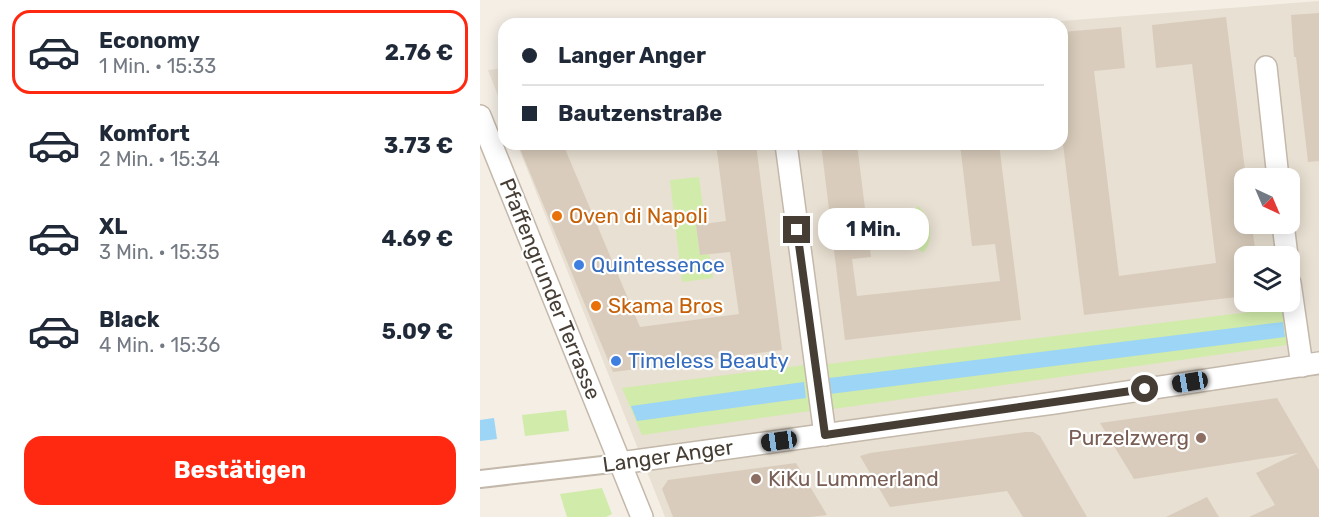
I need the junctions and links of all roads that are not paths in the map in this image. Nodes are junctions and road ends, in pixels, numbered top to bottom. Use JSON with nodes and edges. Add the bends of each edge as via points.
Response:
{"nodes":[{"id":1,"x":1266,"y":67,"type":"dead end"},
{"id":2,"x":480,"y":116,"type":"edge"},
{"id":3,"x":787,"y":150,"type":"edge"},
{"id":4,"x":1277,"y":168,"type":"edge"},
{"id":5,"x":1298,"y":312,"type":"edge"},
{"id":6,"x":1311,"y":364,"type":"edge"},
{"id":7,"x":825,"y":435,"type":"junction"},
{"id":8,"x":620,"y":463,"type":"junction"},
{"id":9,"x":480,"y":478,"type":"edge"},
{"id":10,"x":642,"y":517,"type":"edge"}],
"edges":[{"from":1,"to":4,"type":"street"},
{"from":2,"to":8,"type":"street","name":"Pfaffengrunder Terrasse"},
{"from":3,"to":7,"type":"street"},
{"from":5,"to":6,"type":"street"},
{"from":6,"to":7,"type":"street","name":"Langer Anger"},
{"from":7,"to":8,"type":"street","name":"Langer Anger"},
{"from":8,"to":9,"type":"street","name":"Langer Anger"},
{"from":8,"to":10,"type":"street","name":"Pfaffengrunder Terrasse"}]}
